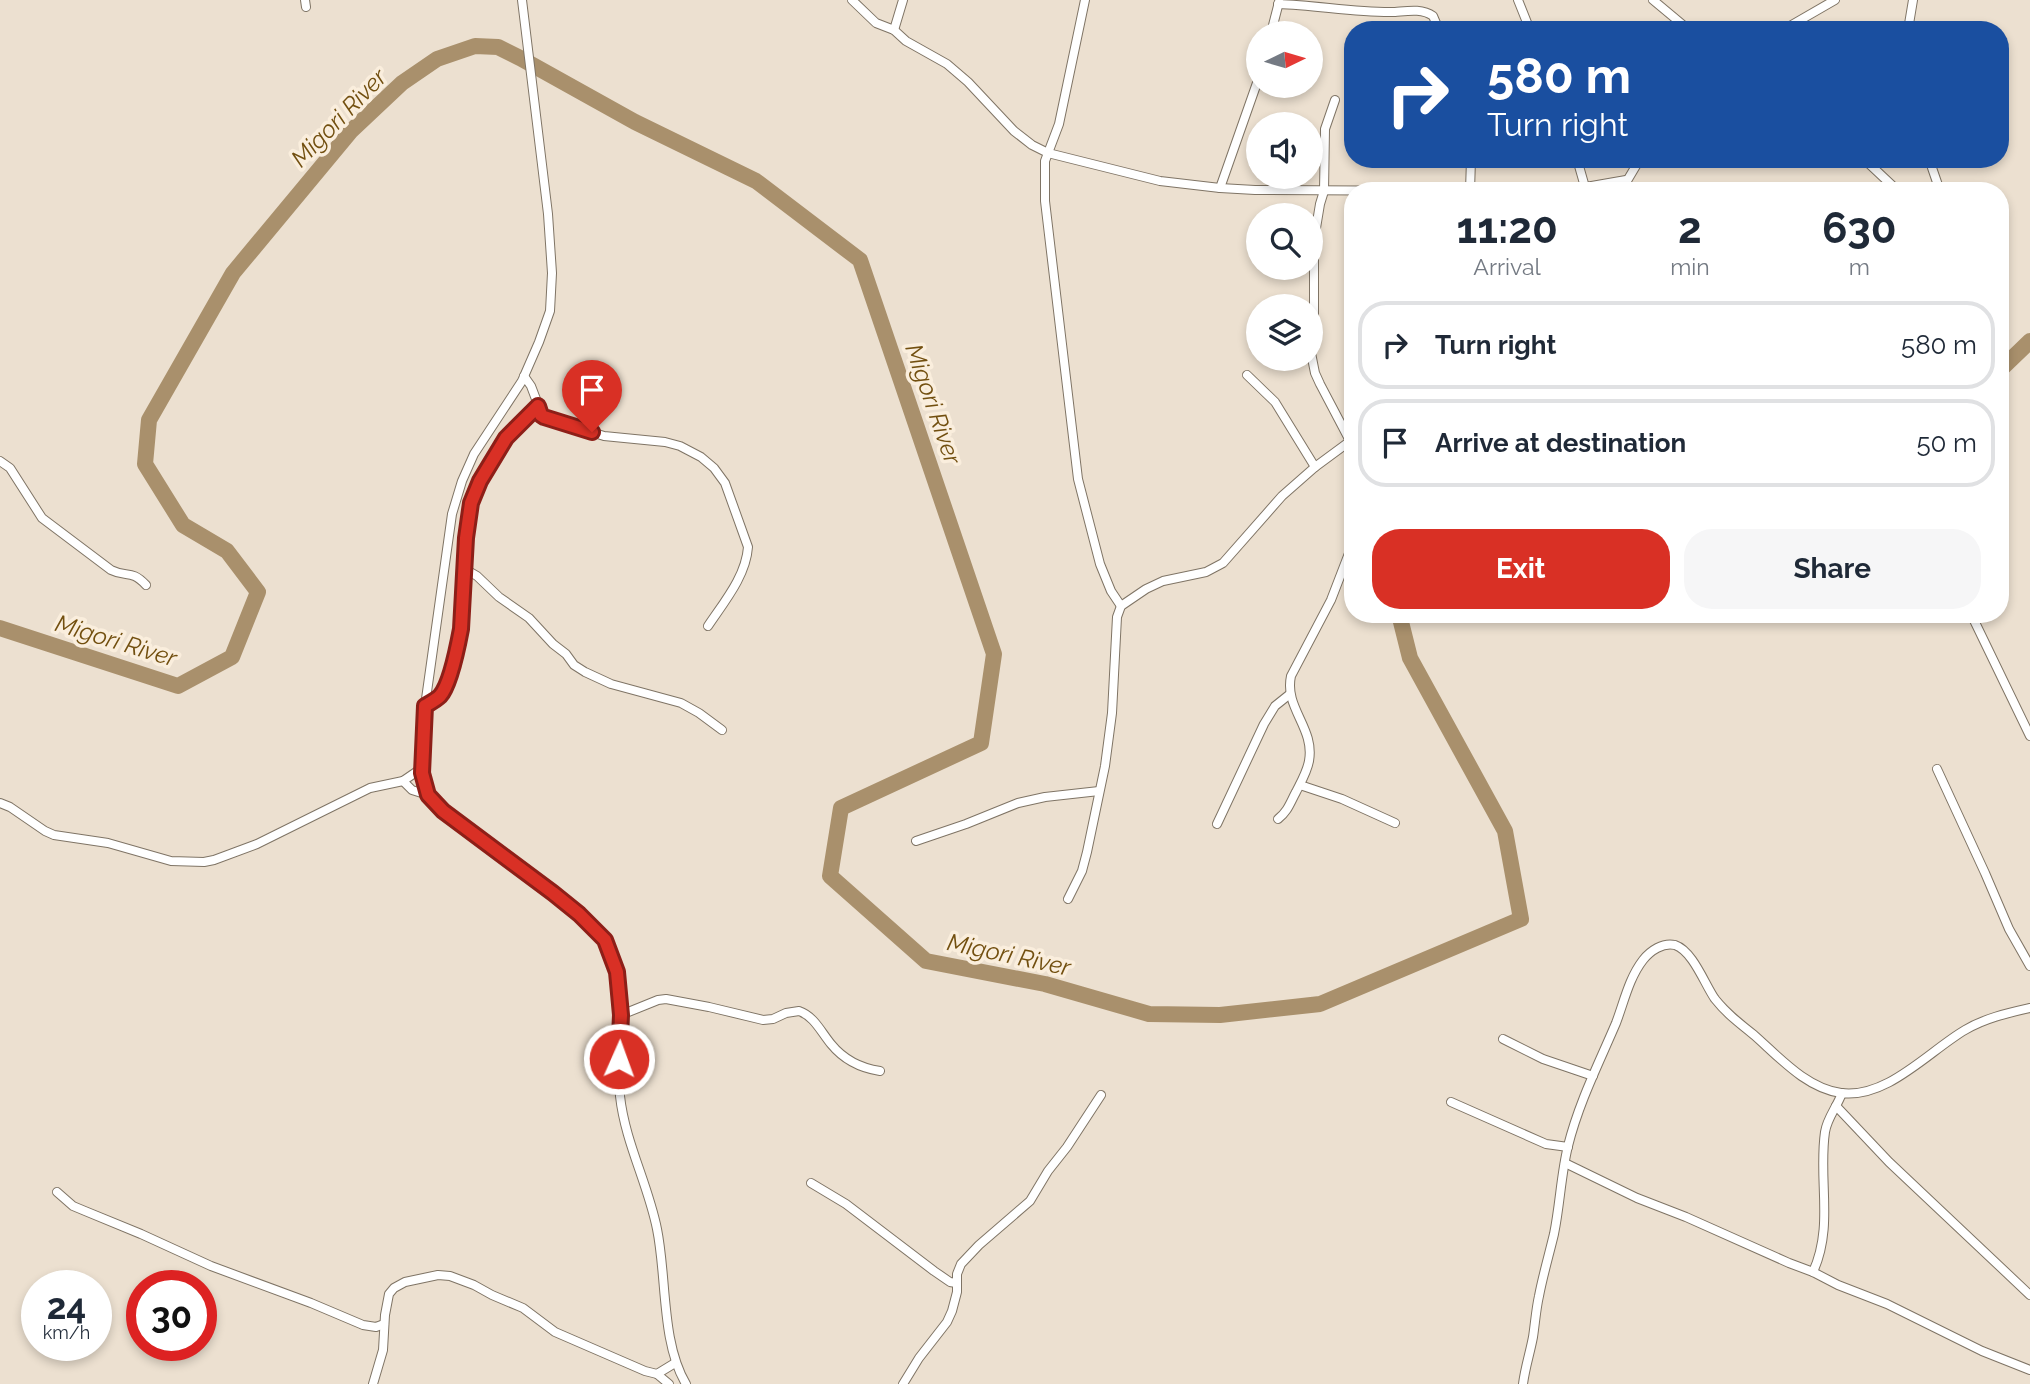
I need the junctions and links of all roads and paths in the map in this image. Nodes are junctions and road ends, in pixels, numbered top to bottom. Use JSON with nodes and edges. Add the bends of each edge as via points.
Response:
{"nodes":[{"id":1,"x":522,"y":0,"type":"edge"},
{"id":2,"x":852,"y":0,"type":"edge"},
{"id":3,"x":903,"y":0,"type":"edge"},
{"id":4,"x":1085,"y":0,"type":"edge"},
{"id":5,"x":1518,"y":0,"type":"edge"},
{"id":6,"x":1653,"y":0,"type":"edge"},
{"id":7,"x":1835,"y":0,"type":"edge"},
{"id":8,"x":1913,"y":0,"type":"edge"},
{"id":9,"x":1279,"y":2,"type":"edge"},
{"id":10,"x":1274,"y":21,"type":"edge"},
{"id":11,"x":1435,"y":21,"type":"edge"},
{"id":12,"x":1526,"y":21,"type":"edge"},
{"id":13,"x":1678,"y":21,"type":"edge"},
{"id":14,"x":1799,"y":21,"type":"edge"},
{"id":15,"x":1910,"y":21,"type":"edge"},
{"id":16,"x":894,"y":30,"type":"junction"},
{"id":17,"x":1252,"y":98,"type":"edge"},
{"id":18,"x":1335,"y":100,"type":"dead end"},
{"id":19,"x":1048,"y":153,"type":"junction"},
{"id":20,"x":1634,"y":168,"type":"edge"},
{"id":21,"x":1874,"y":168,"type":"edge"},
{"id":22,"x":1626,"y":180,"type":"joint"},
{"id":23,"x":1614,"y":182,"type":"edge"},
{"id":24,"x":1888,"y":182,"type":"edge"},
{"id":25,"x":1220,"y":188,"type":"junction"},
{"id":26,"x":1324,"y":191,"type":"junction"},
{"id":27,"x":1344,"y":191,"type":"edge"},
{"id":28,"x":1247,"y":375,"type":"dead end"},
{"id":29,"x":524,"y":376,"type":"junction"},
{"id":30,"x":538,"y":406,"type":"junction"},
{"id":31,"x":1344,"y":427,"type":"edge"},
{"id":32,"x":1344,"y":445,"type":"edge"},
{"id":33,"x":0,"y":461,"type":"edge"},
{"id":34,"x":1315,"y":467,"type":"junction"},
{"id":35,"x":1344,"y":567,"type":"edge"},
{"id":36,"x":465,"y":569,"type":"junction"},
{"id":37,"x":146,"y":585,"type":"dead end"},
{"id":38,"x":1121,"y":606,"type":"junction"},
{"id":39,"x":1975,"y":623,"type":"edge"},
{"id":40,"x":708,"y":625,"type":"dead end"},
{"id":41,"x":1290,"y":694,"type":"junction"},
{"id":42,"x":425,"y":706,"type":"junction"},
{"id":43,"x":722,"y":730,"type":"dead end"},
{"id":44,"x":2030,"y":736,"type":"edge"},
{"id":45,"x":422,"y":768,"type":"junction"},
{"id":46,"x":1937,"y":769,"type":"dead end"},
{"id":47,"x":402,"y":781,"type":"junction"},
{"id":48,"x":1300,"y":785,"type":"junction"},
{"id":49,"x":1099,"y":791,"type":"junction"},
{"id":50,"x":428,"y":795,"type":"junction"},
{"id":51,"x":0,"y":803,"type":"edge"},
{"id":52,"x":1278,"y":819,"type":"dead end"},
{"id":53,"x":1395,"y":823,"type":"dead end"},
{"id":54,"x":1217,"y":824,"type":"dead end"},
{"id":55,"x":916,"y":841,"type":"dead end"},
{"id":56,"x":1068,"y":899,"type":"dead end"},
{"id":57,"x":2030,"y":966,"type":"edge"},
{"id":58,"x":2030,"y":1008,"type":"edge"},
{"id":59,"x":621,"y":1015,"type":"junction"},
{"id":60,"x":1503,"y":1039,"type":"dead end"},
{"id":61,"x":880,"y":1072,"type":"dead end"},
{"id":62,"x":1593,"y":1076,"type":"junction"},
{"id":63,"x":1842,"y":1093,"type":"junction"},
{"id":64,"x":1101,"y":1095,"type":"dead end"},
{"id":65,"x":1451,"y":1101,"type":"dead end"},
{"id":66,"x":1836,"y":1106,"type":"junction"},
{"id":67,"x":1568,"y":1147,"type":"junction"},
{"id":68,"x":1565,"y":1163,"type":"junction"},
{"id":69,"x":811,"y":1183,"type":"dead end"},
{"id":70,"x":57,"y":1192,"type":"dead end"},
{"id":71,"x":1813,"y":1272,"type":"junction"},
{"id":72,"x":956,"y":1283,"type":"junction"},
{"id":73,"x":2030,"y":1295,"type":"edge"},
{"id":74,"x":384,"y":1324,"type":"junction"},
{"id":75,"x":675,"y":1363,"type":"junction"},
{"id":76,"x":2030,"y":1370,"type":"edge"},
{"id":77,"x":657,"y":1374,"type":"junction"},
{"id":78,"x":373,"y":1384,"type":"edge"},
{"id":79,"x":669,"y":1384,"type":"edge"},
{"id":80,"x":686,"y":1384,"type":"edge"},
{"id":81,"x":903,"y":1384,"type":"edge"},
{"id":82,"x":1523,"y":1384,"type":"edge"}],
"edges":[{"from":1,"to":29,"type":"street","via":[[552,273],[550,311]]},
{"from":2,"to":16,"type":"street","via":[[876,23]]},
{"from":3,"to":16,"type":"street"},
{"from":4,"to":19,"type":"street","via":[[1059,124]]},
{"from":5,"to":12,"type":"street"},
{"from":6,"to":13,"type":"street"},
{"from":7,"to":14,"type":"street"},
{"from":8,"to":15,"type":"street"},
{"from":9,"to":10,"type":"street"},
{"from":9,"to":11,"type":"street","via":[[1352,11],[1421,11]]},
{"from":16,"to":19,"type":"street","via":[[947,64],[1014,131]]},
{"from":17,"to":25,"type":"street"},
{"from":18,"to":26,"type":"street","via":[[1325,129]]},
{"from":19,"to":25,"type":"street","via":[[1160,181]]},
{"from":19,"to":38,"type":"street","via":[[1048,228],[1078,479],[1100,564]]},
{"from":20,"to":22,"type":"street"},
{"from":21,"to":24,"type":"street"},
{"from":22,"to":23,"type":"street"},
{"from":25,"to":26,"type":"street"},
{"from":26,"to":27,"type":"street"},
{"from":26,"to":31,"type":"street","via":[[1314,240],[1311,353],[1315,373]]},
{"from":28,"to":34,"type":"street","via":[[1275,402]]},
{"from":29,"to":30,"type":"street"},
{"from":29,"to":42,"type":"street","via":[[474,454],[452,514]]},
{"from":30,"to":36,"type":"street","via":[[506,438],[480,481],[468,513]]},
{"from":30,"to":40,"type":"street","via":[[544,417],[604,436],[680,446],[714,468],[728,491],[748,556]]},
{"from":32,"to":34,"type":"street"},
{"from":33,"to":37,"type":"street","via":[[10,468],[48,523],[115,572],[129,573]]},
{"from":34,"to":38,"type":"street","via":[[1272,506],[1223,564],[1163,581]]},
{"from":35,"to":41,"type":"street","via":[[1291,676]]},
{"from":36,"to":42,"type":"street","via":[[454,657],[441,695]]},
{"from":36,"to":43,"type":"street","via":[[529,618],[585,672],[681,703]]},
{"from":38,"to":49,"type":"street","via":[[1112,713]]},
{"from":39,"to":44,"type":"street"},
{"from":41,"to":48,"type":"street","via":[[1309,739],[1309,765]]},
{"from":41,"to":54,"type":"street","via":[[1264,724]]},
{"from":42,"to":45,"type":"street"},
{"from":45,"to":47,"type":"street"},
{"from":45,"to":50,"type":"street"},
{"from":46,"to":57,"type":"street"},
{"from":47,"to":50,"type":"street"},
{"from":47,"to":51,"type":"street","via":[[370,788],[257,844],[204,862],[171,861],[108,843],[54,835]]},
{"from":48,"to":52,"type":"street","via":[[1288,810]]},
{"from":48,"to":53,"type":"street"},
{"from":49,"to":55,"type":"street","via":[[1018,803]]},
{"from":49,"to":56,"type":"street","via":[[1082,871]]},
{"from":50,"to":59,"type":"street","via":[[454,821],[553,893],[605,940],[617,972]]},
{"from":58,"to":63,"type":"street","via":[[1966,1029],[1885,1083]]},
{"from":59,"to":61,"type":"street","via":[[666,999],[763,1020],[804,1012],[846,1059]]},
{"from":59,"to":75,"type":"street","via":[[623,1116],[657,1228]]},
{"from":60,"to":62,"type":"street"},
{"from":62,"to":63,"type":"street","via":[[1629,984],[1644,960],[1657,948],[1672,944],[1683,949],[1716,999],[1739,1023],[1804,1078]]},
{"from":62,"to":67,"type":"street"},
{"from":63,"to":66,"type":"street"},
{"from":64,"to":72,"type":"street","via":[[1030,1201],[968,1256]]},
{"from":65,"to":67,"type":"street","via":[[1546,1144]]},
{"from":66,"to":71,"type":"street","via":[[1825,1128],[1825,1211],[1820,1255]]},
{"from":66,"to":73,"type":"street"},
{"from":67,"to":68,"type":"street"},
{"from":68,"to":71,"type":"street"},
{"from":68,"to":82,"type":"street"},
{"from":69,"to":72,"type":"street"},
{"from":70,"to":74,"type":"street","via":[[73,1206],[211,1266],[363,1325]]},
{"from":71,"to":76,"type":"street"},
{"from":72,"to":81,"type":"street","via":[[947,1322]]},
{"from":74,"to":77,"type":"street","via":[[394,1288],[431,1276],[450,1276],[523,1308],[555,1332]]},
{"from":74,"to":78,"type":"street","via":[[383,1350]]},
{"from":75,"to":77,"type":"street"},
{"from":75,"to":80,"type":"street"},
{"from":77,"to":79,"type":"street"}]}
